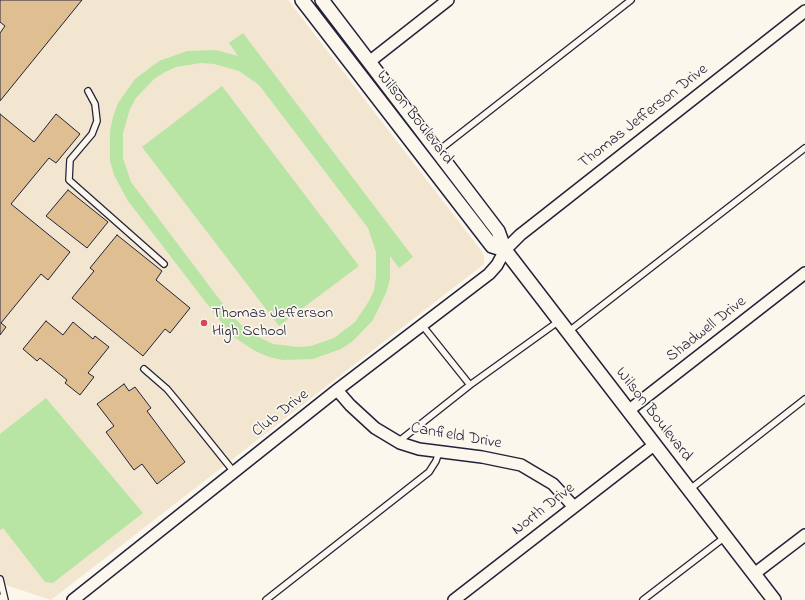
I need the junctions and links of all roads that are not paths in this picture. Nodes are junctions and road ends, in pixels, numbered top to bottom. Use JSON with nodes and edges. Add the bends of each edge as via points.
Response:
{"nodes":[{"id":1,"x":302,"y":0,"type":"edge"},
{"id":2,"x":322,"y":0,"type":"edge"},
{"id":3,"x":448,"y":0,"type":"edge"},
{"id":4,"x":631,"y":0,"type":"edge"},
{"id":5,"x":805,"y":11,"type":"edge"},
{"id":6,"x":370,"y":62,"type":"junction"},
{"id":7,"x":88,"y":90,"type":"dead end"},
{"id":8,"x":805,"y":148,"type":"edge"},
{"id":9,"x":438,"y":151,"type":"junction"},
{"id":10,"x":504,"y":250,"type":"junction"},
{"id":11,"x":164,"y":264,"type":"dead end"},
{"id":12,"x":805,"y":273,"type":"edge"},
{"id":13,"x":559,"y":321,"type":"junction"},
{"id":14,"x":422,"y":325,"type":"junction"},
{"id":15,"x":568,"y":332,"type":"junction"},
{"id":16,"x":144,"y":369,"type":"dead end"},
{"id":17,"x":470,"y":386,"type":"junction"},
{"id":18,"x":337,"y":390,"type":"junction"},
{"id":19,"x":805,"y":399,"type":"edge"},
{"id":20,"x":628,"y":411,"type":"junction"},
{"id":21,"x":398,"y":442,"type":"junction"},
{"id":22,"x":654,"y":445,"type":"junction"},
{"id":23,"x":439,"y":452,"type":"junction"},
{"id":24,"x":234,"y":472,"type":"junction"},
{"id":25,"x":689,"y":490,"type":"junction"},
{"id":26,"x":574,"y":507,"type":"junction"},
{"id":27,"x":805,"y":535,"type":"edge"},
{"id":28,"x":725,"y":536,"type":"junction"},
{"id":29,"x":754,"y":574,"type":"junction"},
{"id":30,"x":0,"y":579,"type":"edge"},
{"id":31,"x":5,"y":600,"type":"edge"},
{"id":32,"x":73,"y":600,"type":"edge"},
{"id":33,"x":266,"y":600,"type":"edge"},
{"id":34,"x":454,"y":600,"type":"edge"},
{"id":35,"x":643,"y":600,"type":"edge"},
{"id":36,"x":774,"y":600,"type":"edge"}],
"edges":[{"from":1,"to":10,"type":"street","name":"Wilson Boulevard","via":[[492,246]]},
{"from":2,"to":6,"type":"street","name":"Wilson Boulevard"},
{"from":3,"to":6,"type":"street"},
{"from":4,"to":9,"type":"lane"},
{"from":5,"to":10,"type":"street","name":"Thomas Jefferson Drive"},
{"from":6,"to":9,"type":"street","name":"Wilson Boulevard"},
{"from":7,"to":11,"type":"lane","via":[[97,122],[92,134],[70,160],[69,180]]},
{"from":8,"to":15,"type":"lane"},
{"from":9,"to":10,"type":"street","name":"Wilson Boulevard","via":[[498,231]]},
{"from":10,"to":13,"type":"street","name":"Wilson Boulevard"},
{"from":10,"to":14,"type":"street","name":"Club Drive","via":[[497,265],[489,274]]},
{"from":12,"to":20,"type":"street","name":"Shadwell Drive"},
{"from":13,"to":15,"type":"street","name":"Wilson Boulevard"},
{"from":13,"to":17,"type":"lane"},
{"from":14,"to":17,"type":"lane"},
{"from":14,"to":18,"type":"street","name":"Club Drive"},
{"from":15,"to":20,"type":"street","name":"Wilson Boulevard"},
{"from":16,"to":24,"type":"lane","via":[[177,401]]},
{"from":17,"to":21,"type":"lane"},
{"from":18,"to":21,"type":"street","name":"Canfield Drive","via":[[375,428]]},
{"from":18,"to":24,"type":"street","name":"Club Drive"},
{"from":19,"to":25,"type":"lane"},
{"from":20,"to":22,"type":"street","name":"Wilson Boulevard"},
{"from":21,"to":23,"type":"street","name":"Canfield Drive"},
{"from":22,"to":25,"type":"street","name":"Wilson Boulevard"},
{"from":22,"to":26,"type":"street","name":"North Drive"},
{"from":23,"to":26,"type":"street","name":"Canfield Drive","via":[[521,465],[553,484]]},
{"from":23,"to":33,"type":"lane","via":[[429,472]]},
{"from":24,"to":32,"type":"street","name":"Club Drive"},
{"from":25,"to":28,"type":"street","name":"Wilson Boulevard"},
{"from":26,"to":34,"type":"street","name":"North Drive"},
{"from":27,"to":29,"type":"street"},
{"from":28,"to":29,"type":"street","name":"Wilson Boulevard"},
{"from":28,"to":35,"type":"lane"},
{"from":29,"to":36,"type":"street","name":"Wilson Boulevard"},
{"from":30,"to":31,"type":"lane"}]}
